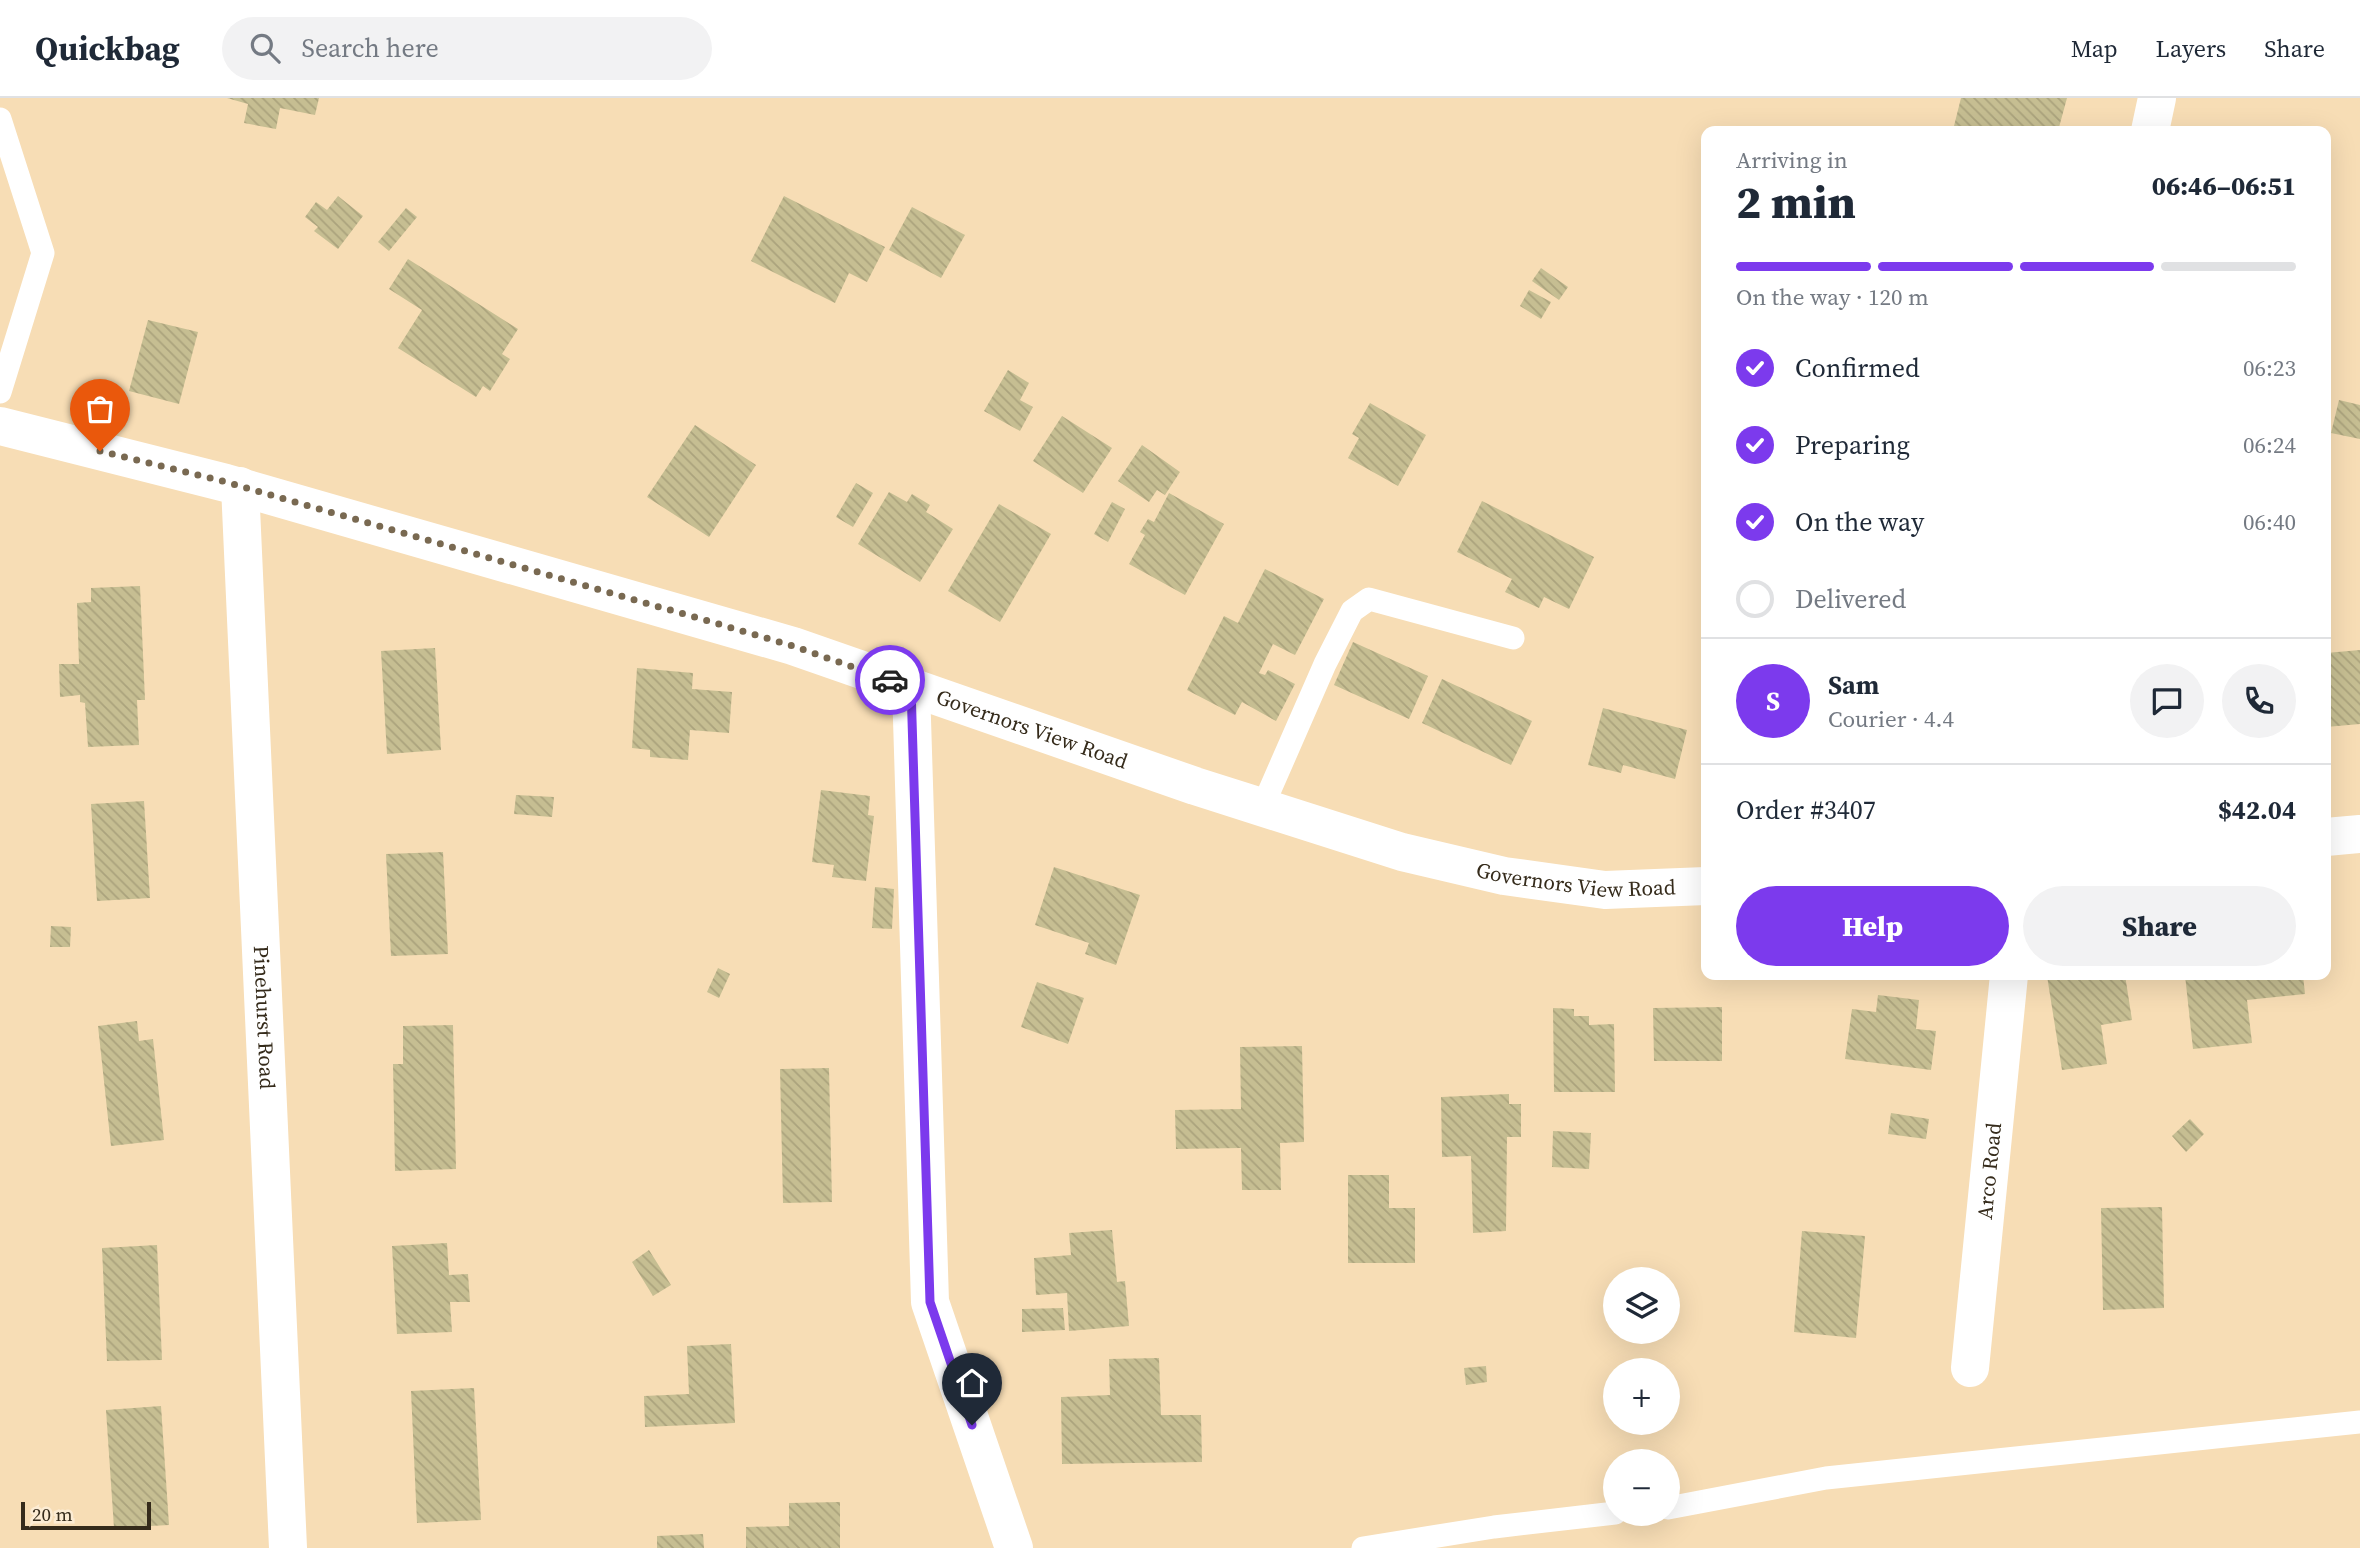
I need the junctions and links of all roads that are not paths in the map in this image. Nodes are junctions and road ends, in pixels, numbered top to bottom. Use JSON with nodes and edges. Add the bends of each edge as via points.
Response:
{"nodes":[{"id":1,"x":2157,"y":98,"type":"edge"},
{"id":2,"x":0,"y":118,"type":"edge"},
{"id":3,"x":2151,"y":126,"type":"edge"},
{"id":4,"x":0,"y":392,"type":"edge"},
{"id":5,"x":0,"y":426,"type":"edge"},
{"id":6,"x":240,"y":486,"type":"junction"},
{"id":7,"x":1513,"y":638,"type":"dead end"},
{"id":8,"x":911,"y":687,"type":"junction"},
{"id":9,"x":1262,"y":808,"type":"junction"},
{"id":10,"x":2360,"y":834,"type":"edge"},
{"id":11,"x":2331,"y":837,"type":"edge"},
{"id":12,"x":1701,"y":886,"type":"edge"},
{"id":13,"x":2009,"y":980,"type":"edge"},
{"id":14,"x":1970,"y":1368,"type":"dead end"},
{"id":15,"x":2360,"y":1422,"type":"edge"},
{"id":16,"x":1680,"y":1506,"type":"edge"},
{"id":17,"x":1603,"y":1515,"type":"edge"},
{"id":18,"x":288,"y":1548,"type":"edge"},
{"id":19,"x":1013,"y":1548,"type":"edge"},
{"id":20,"x":1363,"y":1548,"type":"edge"}],
"edges":[{"from":1,"to":3,"type":"street"},
{"from":2,"to":4,"type":"lane","via":[[43,253]]},
{"from":5,"to":6,"type":"street","name":"Governors View Road"},
{"from":6,"to":8,"type":"street","name":"Governors View Road","via":[[793,646]]},
{"from":6,"to":18,"type":"street","name":"Pinehurst Road"},
{"from":7,"to":9,"type":"lane","via":[[1369,599],[1352,611]]},
{"from":8,"to":9,"type":"street","name":"Governors View Road"},
{"from":8,"to":19,"type":"street","via":[[930,1302]]},
{"from":9,"to":12,"type":"street","name":"Governors View Road","via":[[1402,852],[1504,876],[1605,890]]},
{"from":10,"to":11,"type":"street"},
{"from":13,"to":14,"type":"street","name":"Arco Road"},
{"from":15,"to":16,"type":"lane","via":[[1826,1478]]},
{"from":17,"to":20,"type":"lane"}]}
